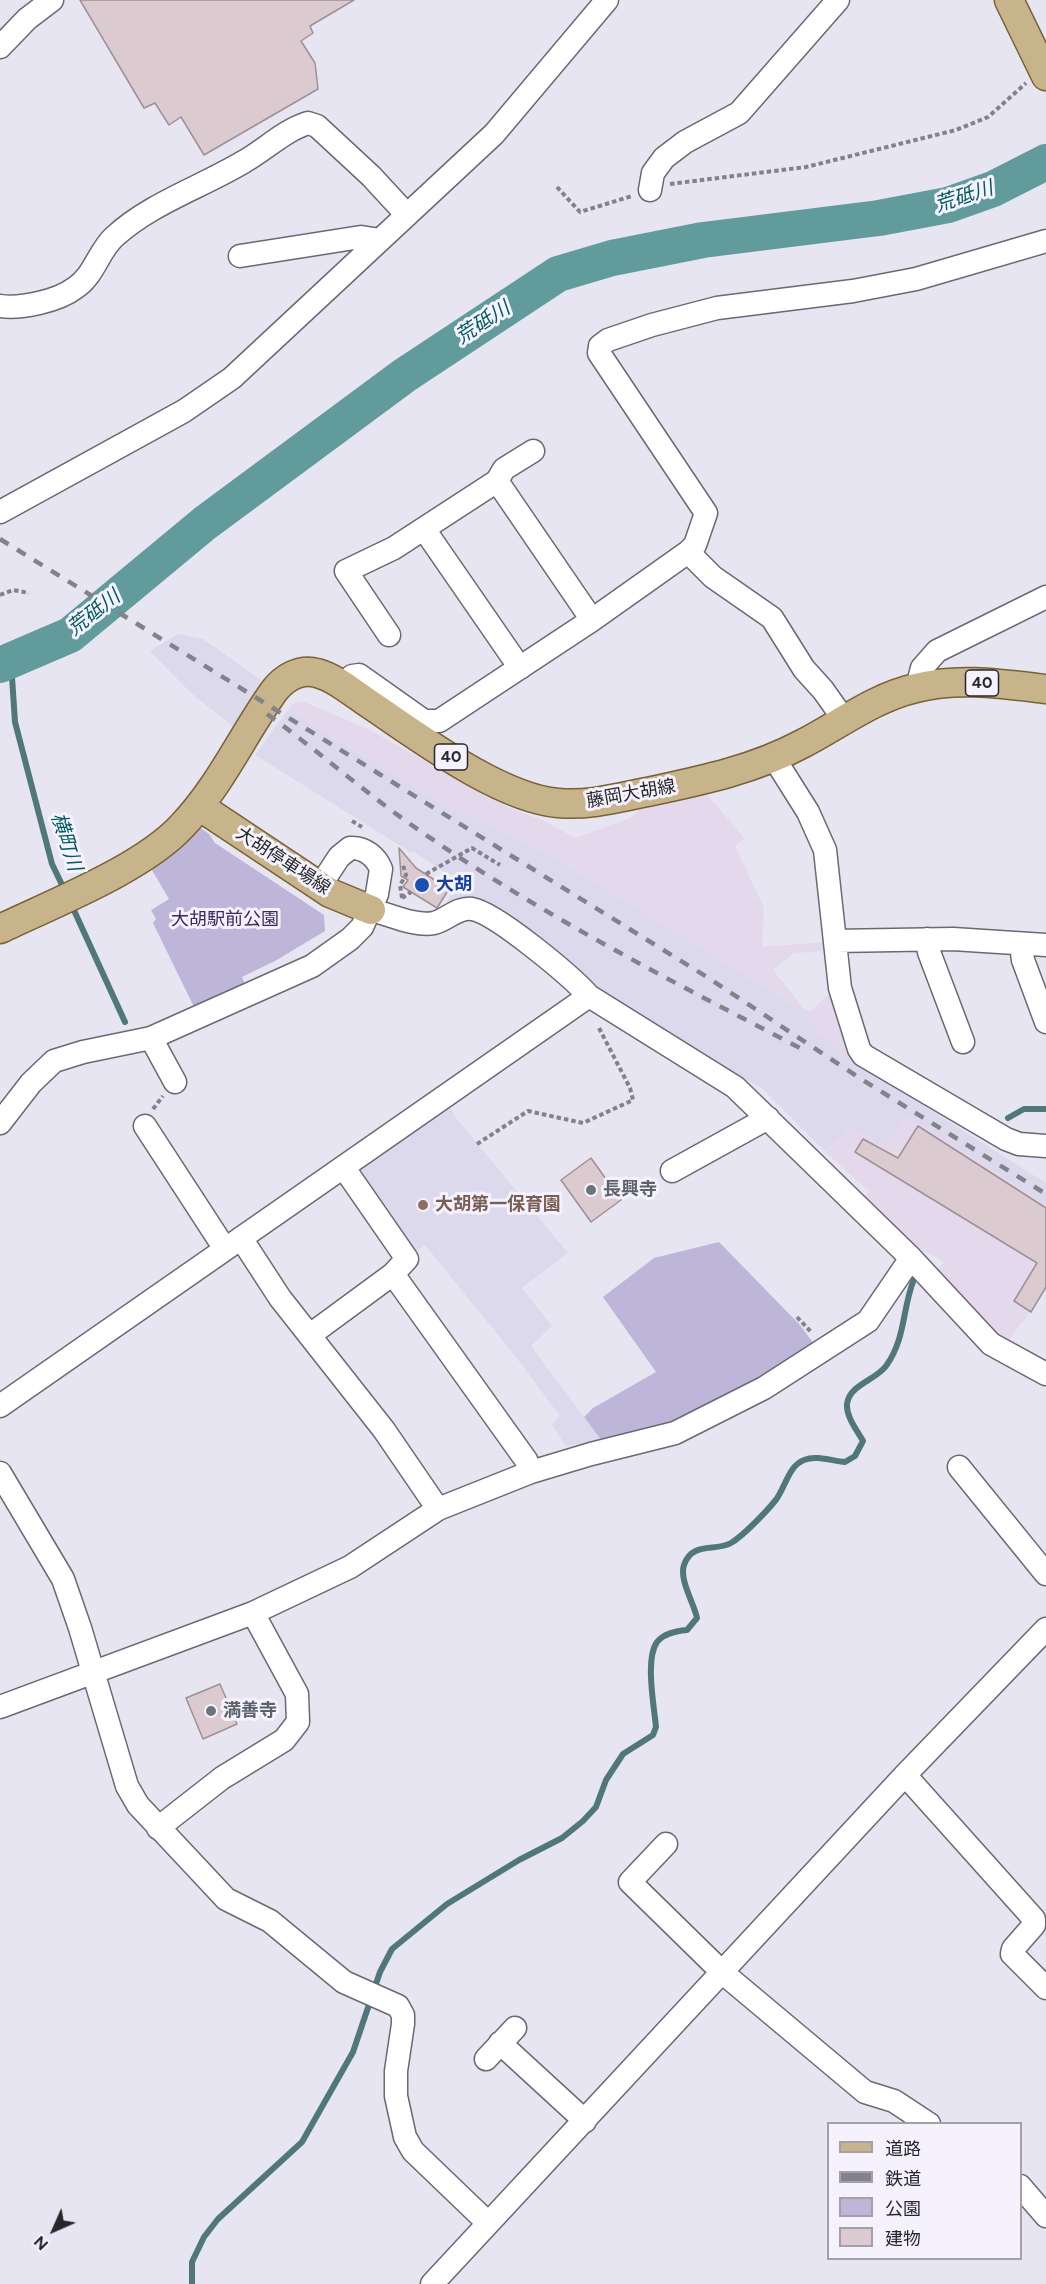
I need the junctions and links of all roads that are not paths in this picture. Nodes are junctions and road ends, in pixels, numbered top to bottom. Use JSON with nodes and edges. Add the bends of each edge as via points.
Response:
{"nodes":[{"id":1,"x":52,"y":0,"type":"edge"},
{"id":2,"x":607,"y":0,"type":"edge"},
{"id":3,"x":838,"y":0,"type":"edge"},
{"id":4,"x":1009,"y":0,"type":"edge"},
{"id":5,"x":0,"y":47,"type":"edge"},
{"id":6,"x":1044,"y":73,"type":"edge"},
{"id":7,"x":650,"y":190,"type":"road end"},
{"id":8,"x":407,"y":215,"type":"junction"},
{"id":9,"x":381,"y":240,"type":"junction"},
{"id":10,"x":1046,"y":241,"type":"edge"},
{"id":11,"x":240,"y":256,"type":"dead end"},
{"id":12,"x":0,"y":306,"type":"edge"},
{"id":13,"x":533,"y":451,"type":"dead end"},
{"id":14,"x":497,"y":481,"type":"junction"},
{"id":15,"x":0,"y":512,"type":"edge"},
{"id":16,"x":424,"y":530,"type":"junction"},
{"id":17,"x":688,"y":552,"type":"junction"},
{"id":18,"x":1046,"y":597,"type":"edge"},
{"id":19,"x":592,"y":620,"type":"junction"},
{"id":20,"x":389,"y":635,"type":"dead end"},
{"id":21,"x":520,"y":668,"type":"junction"},
{"id":22,"x":342,"y":686,"type":"junction"},
{"id":23,"x":917,"y":687,"type":"junction"},
{"id":24,"x":1046,"y":689,"type":"edge"},
{"id":25,"x":845,"y":721,"type":"junction"},
{"id":26,"x":774,"y":758,"type":"junction"},
{"id":27,"x":199,"y":806,"type":"junction"},
{"id":28,"x":320,"y":886,"type":"junction"},
{"id":29,"x":371,"y":910,"type":"junction"},
{"id":30,"x":1,"y":926,"type":"edge"},
{"id":31,"x":927,"y":939,"type":"junction"},
{"id":32,"x":835,"y":940,"type":"junction"},
{"id":33,"x":1021,"y":945,"type":"junction"},
{"id":34,"x":1046,"y":945,"type":"edge"},
{"id":35,"x":589,"y":996,"type":"junction"},
{"id":36,"x":1046,"y":1022,"type":"edge"},
{"id":37,"x":151,"y":1038,"type":"junction"},
{"id":38,"x":963,"y":1042,"type":"dead end"},
{"id":39,"x":176,"y":1082,"type":"road end"},
{"id":40,"x":768,"y":1118,"type":"junction"},
{"id":41,"x":0,"y":1123,"type":"edge"},
{"id":42,"x":145,"y":1126,"type":"road end"},
{"id":43,"x":1046,"y":1146,"type":"edge"},
{"id":44,"x":344,"y":1168,"type":"junction"},
{"id":45,"x":672,"y":1171,"type":"dead end"},
{"id":46,"x":233,"y":1244,"type":"junction"},
{"id":47,"x":911,"y":1258,"type":"junction"},
{"id":48,"x":393,"y":1274,"type":"junction"},
{"id":49,"x":309,"y":1335,"type":"junction"},
{"id":50,"x":1046,"y":1374,"type":"edge"},
{"id":51,"x":0,"y":1406,"type":"edge"},
{"id":52,"x":959,"y":1467,"type":"dead end"},
{"id":53,"x":531,"y":1472,"type":"junction"},
{"id":54,"x":0,"y":1473,"type":"edge"},
{"id":55,"x":438,"y":1509,"type":"junction"},
{"id":56,"x":1046,"y":1574,"type":"edge"},
{"id":57,"x":253,"y":1613,"type":"junction"},
{"id":58,"x":1046,"y":1629,"type":"edge"},
{"id":59,"x":92,"y":1674,"type":"junction"},
{"id":60,"x":0,"y":1707,"type":"edge"},
{"id":61,"x":905,"y":1775,"type":"junction"},
{"id":62,"x":158,"y":1828,"type":"junction"},
{"id":63,"x":666,"y":1844,"type":"dead end"},
{"id":64,"x":723,"y":1973,"type":"junction"},
{"id":65,"x":1046,"y":1988,"type":"edge"},
{"id":66,"x":500,"y":2043,"type":"dead end"},
{"id":67,"x":585,"y":2121,"type":"junction"},
{"id":68,"x":925,"y":2122,"type":"edge"},
{"id":69,"x":1022,"y":2188,"type":"edge"},
{"id":70,"x":1046,"y":2216,"type":"edge"},
{"id":71,"x":488,"y":2223,"type":"junction"},
{"id":72,"x":432,"y":2284,"type":"edge"}],
"edges":[{"from":1,"to":5,"type":"street"},
{"from":2,"to":8,"type":"street","via":[[494,134]]},
{"from":3,"to":7,"type":"street","via":[[739,113],[664,158],[653,173]]},
{"from":4,"to":6,"type":"main road"},
{"from":8,"to":9,"type":"street"},
{"from":8,"to":12,"type":"street","via":[[364,169],[317,126],[308,123],[136,220],[109,243],[76,288],[51,298]]},
{"from":9,"to":11,"type":"street","via":[[361,237]]},
{"from":9,"to":15,"type":"street","via":[[232,378],[184,411]]},
{"from":10,"to":17,"type":"street","via":[[915,279],[717,308],[652,325],[600,346],[599,352],[706,513],[695,545]]},
{"from":13,"to":14,"type":"street","via":[[504,469]]},
{"from":14,"to":16,"type":"street"},
{"from":14,"to":19,"type":"street"},
{"from":16,"to":20,"type":"street","via":[[346,571]]},
{"from":16,"to":21,"type":"street"},
{"from":17,"to":19,"type":"street"},
{"from":17,"to":25,"type":"street","via":[[713,577],[772,618],[804,669]]},
{"from":18,"to":23,"type":"street","via":[[937,651],[922,669]]},
{"from":19,"to":21,"type":"street"},
{"from":21,"to":22,"type":"street","via":[[433,722],[418,717],[359,675]]},
{"from":22,"to":26,"type":"main road","name":"藤岡大胡線","number":"40","via":[[449,755],[512,790],[539,800],[570,804],[604,801],[698,781]]},
{"from":22,"to":27,"type":"main road","name":"藤岡大胡線","number":"40","via":[[316,672],[305,671],[281,682]]},
{"from":23,"to":24,"type":"main road","name":"藤岡大胡線","number":"40","via":[[969,682]]},
{"from":23,"to":25,"type":"main road","name":"藤岡大胡線","number":"40"},
{"from":25,"to":26,"type":"main road","name":"藤岡大胡線","number":"40"},
{"from":26,"to":32,"type":"street","via":[[808,812],[825,850]]},
{"from":27,"to":28,"type":"main road","name":"大胡停車場線"},
{"from":27,"to":30,"type":"main road","name":"藤岡大胡線","number":"40","via":[[163,844],[68,896]]},
{"from":28,"to":29,"type":"main road","name":"大胡停車場線"},
{"from":28,"to":29,"type":"street","via":[[344,852],[350,848],[363,850],[374,857],[381,869]]},
{"from":29,"to":35,"type":"street","via":[[432,923],[466,909],[482,912],[574,979]]},
{"from":29,"to":37,"type":"street","via":[[350,939],[312,966]]},
{"from":31,"to":32,"type":"street"},
{"from":31,"to":33,"type":"street"},
{"from":31,"to":38,"type":"street"},
{"from":32,"to":43,"type":"street","via":[[840,988],[863,1056],[1006,1139]]},
{"from":33,"to":34,"type":"street"},
{"from":33,"to":36,"type":"street"},
{"from":35,"to":40,"type":"street","via":[[730,1083]]},
{"from":35,"to":44,"type":"street"},
{"from":37,"to":39,"type":"street"},
{"from":37,"to":41,"type":"street","via":[[54,1061]]},
{"from":40,"to":45,"type":"street"},
{"from":40,"to":47,"type":"street"},
{"from":42,"to":46,"type":"street"},
{"from":44,"to":46,"type":"street"},
{"from":44,"to":48,"type":"street","via":[[407,1259]]},
{"from":46,"to":49,"type":"street"},
{"from":46,"to":51,"type":"street"},
{"from":47,"to":50,"type":"street","via":[[991,1344]]},
{"from":47,"to":53,"type":"street","via":[[868,1321],[764,1388],[667,1436]]},
{"from":48,"to":49,"type":"street"},
{"from":48,"to":53,"type":"street"},
{"from":49,"to":55,"type":"street","via":[[384,1430]]},
{"from":52,"to":56,"type":"street"},
{"from":53,"to":55,"type":"street"},
{"from":54,"to":59,"type":"street","via":[[63,1579]]},
{"from":55,"to":57,"type":"street","via":[[350,1568]]},
{"from":57,"to":59,"type":"street"},
{"from":57,"to":62,"type":"street","via":[[297,1694],[298,1722],[284,1740],[222,1778]]},
{"from":58,"to":61,"type":"street"},
{"from":59,"to":60,"type":"street"},
{"from":59,"to":62,"type":"street","via":[[127,1786]]},
{"from":61,"to":64,"type":"street"},
{"from":61,"to":65,"type":"street","via":[[1034,1919],[1034,1925],[1012,1953]]},
{"from":62,"to":71,"type":"street","via":[[226,1899],[270,1922],[344,1982],[398,2006],[403,2015],[396,2096],[405,2138],[413,2151]]},
{"from":63,"to":64,"type":"street","via":[[630,1882]]},
{"from":64,"to":67,"type":"street"},
{"from":64,"to":68,"type":"street","via":[[865,2092],[894,2101]]},
{"from":66,"to":67,"type":"street"},
{"from":67,"to":71,"type":"street"},
{"from":69,"to":70,"type":"street"},
{"from":71,"to":72,"type":"street"}]}
